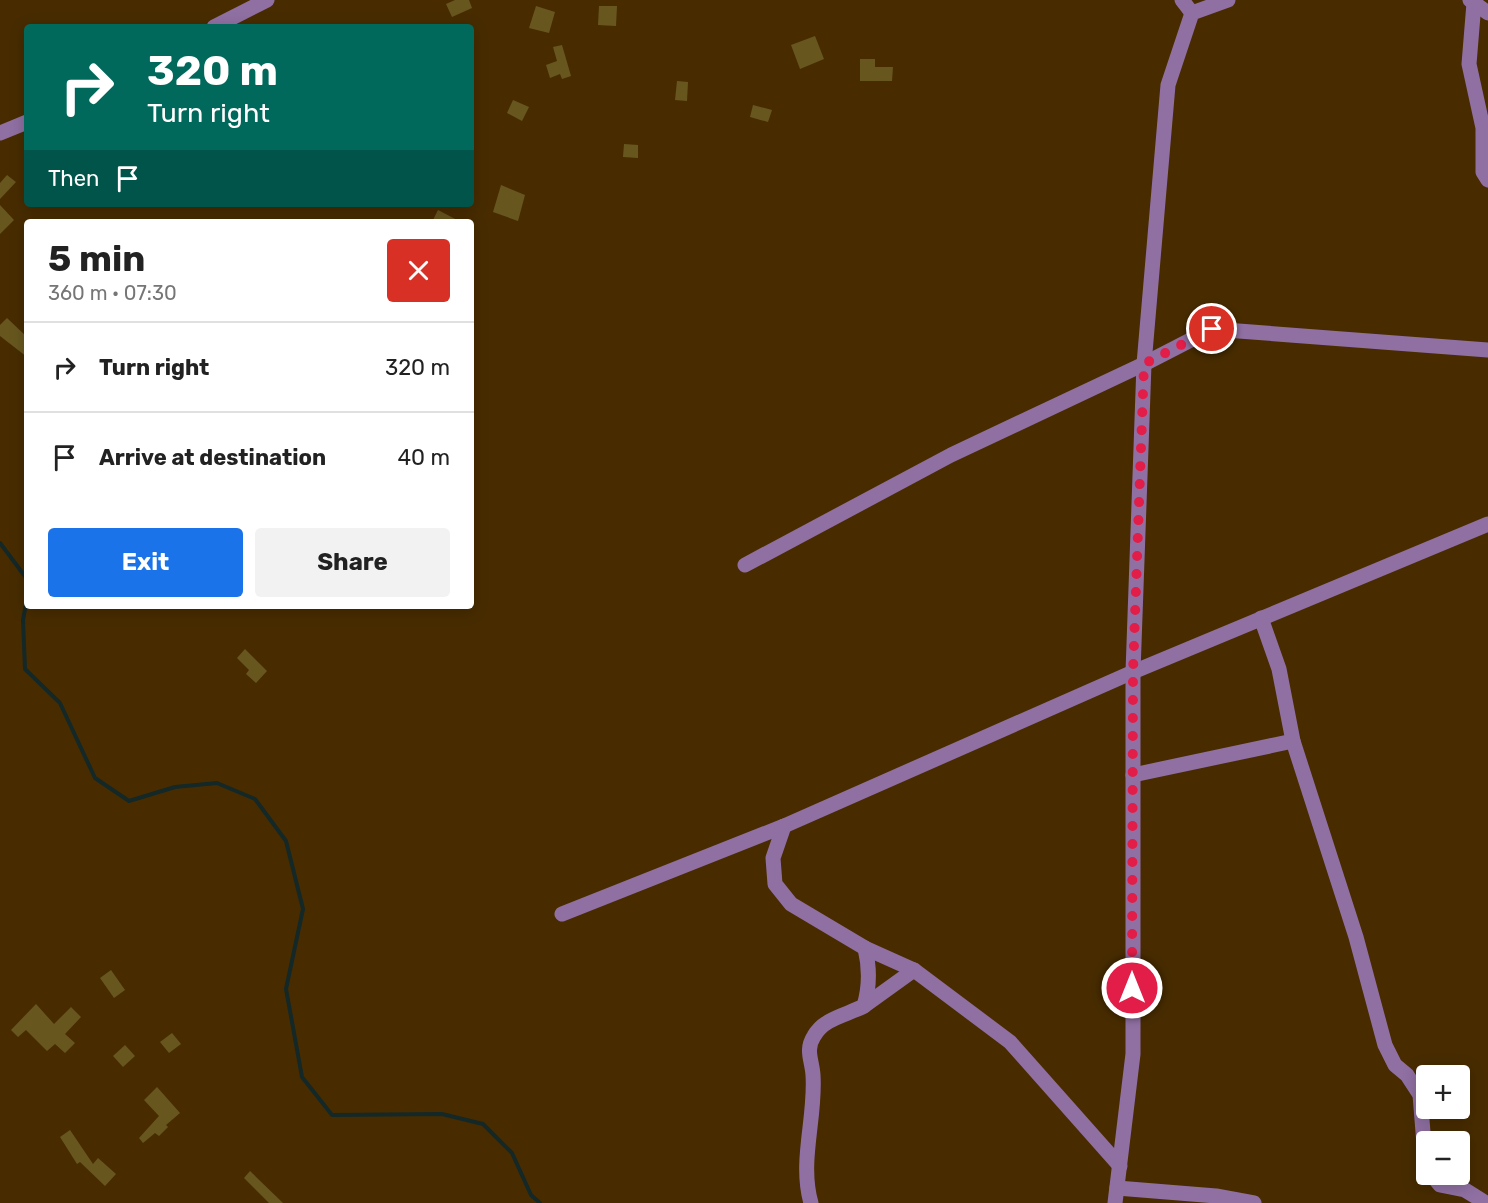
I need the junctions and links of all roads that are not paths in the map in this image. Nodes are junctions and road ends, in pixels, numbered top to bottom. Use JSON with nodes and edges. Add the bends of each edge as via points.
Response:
{"nodes":[{"id":1,"x":267,"y":0,"type":"edge"},
{"id":2,"x":1182,"y":0,"type":"edge"},
{"id":3,"x":1228,"y":0,"type":"edge"},
{"id":4,"x":1472,"y":1,"type":"edge"},
{"id":5,"x":1192,"y":13,"type":"junction"},
{"id":6,"x":1488,"y":13,"type":"edge"},
{"id":7,"x":220,"y":24,"type":"edge"},
{"id":8,"x":24,"y":123,"type":"edge"},
{"id":9,"x":0,"y":134,"type":"edge"},
{"id":10,"x":1488,"y":180,"type":"edge"},
{"id":11,"x":1488,"y":350,"type":"edge"},
{"id":12,"x":1144,"y":364,"type":"junction"},
{"id":13,"x":1488,"y":524,"type":"edge"},
{"id":14,"x":745,"y":565,"type":"dead end"},
{"id":15,"x":1261,"y":618,"type":"junction"},
{"id":16,"x":1133,"y":672,"type":"junction"},
{"id":17,"x":1293,"y":741,"type":"junction"},
{"id":18,"x":1133,"y":774,"type":"junction"},
{"id":19,"x":784,"y":826,"type":"junction"},
{"id":20,"x":562,"y":914,"type":"dead end"},
{"id":21,"x":865,"y":948,"type":"junction"},
{"id":22,"x":914,"y":970,"type":"junction"},
{"id":23,"x":864,"y":1006,"type":"junction"},
{"id":24,"x":1423,"y":1131,"type":"edge"},
{"id":25,"x":1120,"y":1166,"type":"junction"},
{"id":26,"x":1440,"y":1185,"type":"edge"},
{"id":27,"x":1116,"y":1195,"type":"edge"},
{"id":28,"x":811,"y":1203,"type":"edge"},
{"id":29,"x":1254,"y":1203,"type":"edge"},
{"id":30,"x":1486,"y":1203,"type":"edge"}],
"edges":[{"from":1,"to":7,"type":"street"},
{"from":2,"to":5,"type":"street"},
{"from":3,"to":5,"type":"street"},
{"from":4,"to":6,"type":"street"},
{"from":4,"to":10,"type":"street","via":[[1469,64],[1483,128],[1483,172]]},
{"from":5,"to":12,"type":"street","via":[[1168,85]]},
{"from":8,"to":9,"type":"street"},
{"from":11,"to":12,"type":"street","via":[[1212,329]]},
{"from":12,"to":14,"type":"street","via":[[951,455]]},
{"from":12,"to":16,"type":"street"},
{"from":13,"to":15,"type":"street"},
{"from":15,"to":16,"type":"street"},
{"from":15,"to":17,"type":"street","via":[[1279,669]]},
{"from":16,"to":18,"type":"street"},
{"from":16,"to":19,"type":"street"},
{"from":17,"to":18,"type":"street"},
{"from":17,"to":24,"type":"street","via":[[1356,937],[1384,1045],[1420,1095]]},
{"from":18,"to":25,"type":"street","via":[[1133,1054]]},
{"from":19,"to":20,"type":"street"},
{"from":19,"to":21,"type":"street","via":[[773,858],[775,884],[791,904]]},
{"from":21,"to":22,"type":"street"},
{"from":21,"to":23,"type":"street","via":[[870,967]]},
{"from":22,"to":23,"type":"street"},
{"from":22,"to":25,"type":"street","via":[[1010,1041]]},
{"from":23,"to":28,"type":"street","via":[[825,1022],[813,1036],[808,1051],[813,1075],[806,1170]]},
{"from":25,"to":27,"type":"street"},
{"from":26,"to":30,"type":"street","via":[[1465,1190]]},
{"from":27,"to":29,"type":"street","via":[[1216,1196]]}]}
